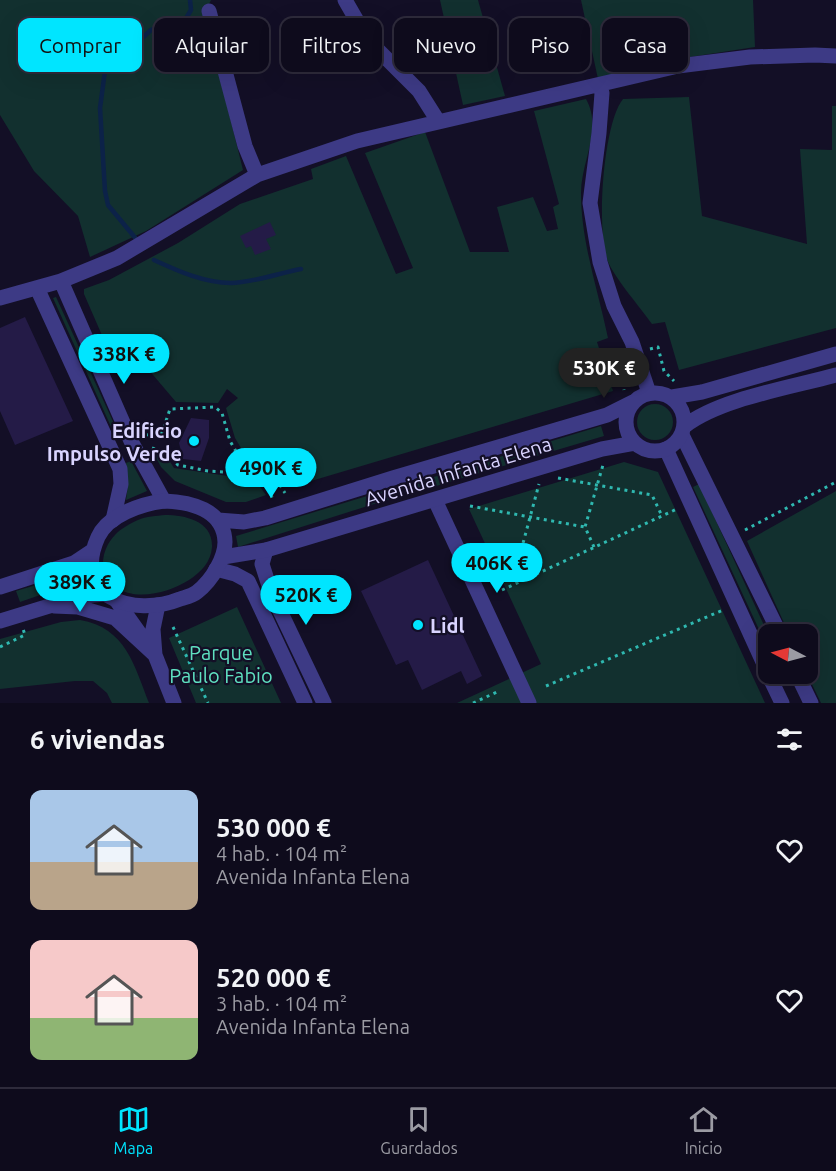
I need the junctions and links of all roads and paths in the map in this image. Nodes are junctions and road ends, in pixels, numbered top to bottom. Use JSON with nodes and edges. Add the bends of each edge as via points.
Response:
{"nodes":[{"id":1,"x":345,"y":0,"type":"edge"},
{"id":2,"x":209,"y":11,"type":"dead end"},
{"id":3,"x":836,"y":56,"type":"edge"},
{"id":4,"x":600,"y":85,"type":"junction"},
{"id":5,"x":438,"y":121,"type":"junction"},
{"id":6,"x":257,"y":175,"type":"junction"},
{"id":7,"x":61,"y":281,"type":"junction"},
{"id":8,"x":37,"y":288,"type":"junction"},
{"id":9,"x":0,"y":298,"type":"edge"},
{"id":10,"x":636,"y":353,"type":"junction"},
{"id":11,"x":836,"y":354,"type":"edge"},
{"id":12,"x":836,"y":375,"type":"edge"},
{"id":13,"x":680,"y":382,"type":"dead end"},
{"id":14,"x":649,"y":393,"type":"junction"},
{"id":15,"x":672,"y":397,"type":"junction"},
{"id":16,"x":628,"y":398,"type":"junction"},
{"id":17,"x":683,"y":430,"type":"junction"},
{"id":18,"x":144,"y":435,"type":"dead end"},
{"id":19,"x":635,"y":443,"type":"junction"},
{"id":20,"x":149,"y":448,"type":"dead end"},
{"id":21,"x":666,"y":449,"type":"junction"},
{"id":22,"x":603,"y":465,"type":"dead end"},
{"id":23,"x":558,"y":478,"type":"dead end"},
{"id":24,"x":836,"y":482,"type":"edge"},
{"id":25,"x":539,"y":484,"type":"dead end"},
{"id":26,"x":597,"y":485,"type":"junction"},
{"id":27,"x":285,"y":493,"type":"dead end"},
{"id":28,"x":435,"y":500,"type":"junction"},
{"id":29,"x":164,"y":501,"type":"junction"},
{"id":30,"x":274,"y":502,"type":"dead end"},
{"id":31,"x":470,"y":506,"type":"dead end"},
{"id":32,"x":677,"y":509,"type":"dead end"},
{"id":33,"x":663,"y":516,"type":"junction"},
{"id":34,"x":530,"y":517,"type":"junction"},
{"id":35,"x":113,"y":520,"type":"junction"},
{"id":36,"x":218,"y":520,"type":"junction"},
{"id":37,"x":585,"y":527,"type":"junction"},
{"id":38,"x":733,"y":536,"type":"junction"},
{"id":39,"x":594,"y":547,"type":"junction"},
{"id":40,"x":266,"y":550,"type":"junction"},
{"id":41,"x":92,"y":551,"type":"junction"},
{"id":42,"x":220,"y":563,"type":"junction"},
{"id":43,"x":528,"y":578,"type":"junction"},
{"id":44,"x":0,"y":587,"type":"edge"},
{"id":45,"x":502,"y":590,"type":"dead end"},
{"id":46,"x":111,"y":597,"type":"junction"},
{"id":47,"x":50,"y":605,"type":"junction"},
{"id":48,"x":158,"y":605,"type":"junction"},
{"id":49,"x":723,"y":610,"type":"dead end"},
{"id":50,"x":0,"y":621,"type":"edge"},
{"id":51,"x":775,"y":624,"type":"edge"},
{"id":52,"x":173,"y":627,"type":"dead end"},
{"id":53,"x":22,"y":629,"type":"dead end"},
{"id":54,"x":0,"y":647,"type":"edge"},
{"id":55,"x":758,"y":651,"type":"edge"},
{"id":56,"x":155,"y":655,"type":"junction"},
{"id":57,"x":773,"y":684,"type":"edge"},
{"id":58,"x":802,"y":684,"type":"edge"},
{"id":59,"x":546,"y":686,"type":"dead end"},
{"id":60,"x":496,"y":692,"type":"dead end"},
{"id":61,"x":174,"y":703,"type":"edge"},
{"id":62,"x":208,"y":703,"type":"edge"},
{"id":63,"x":305,"y":703,"type":"edge"},
{"id":64,"x":324,"y":703,"type":"edge"},
{"id":65,"x":473,"y":703,"type":"edge"},
{"id":66,"x":529,"y":703,"type":"edge"},
{"id":67,"x":782,"y":703,"type":"edge"},
{"id":68,"x":811,"y":703,"type":"edge"}],
"edges":[{"from":1,"to":5,"type":"street","via":[[368,40],[419,91]]},
{"from":2,"to":6,"type":"street","via":[[245,146]]},
{"from":3,"to":4,"type":"street","via":[[750,57],[678,66]]},
{"from":4,"to":5,"type":"street"},
{"from":4,"to":10,"type":"street","via":[[599,133],[590,203],[600,262],[614,306]]},
{"from":5,"to":6,"type":"street","via":[[357,141]]},
{"from":6,"to":7,"type":"street","via":[[117,258]]},
{"from":7,"to":8,"type":"street"},
{"from":7,"to":29,"type":"street","via":[[130,441]]},
{"from":8,"to":9,"type":"street"},
{"from":8,"to":35,"type":"street","via":[[120,469],[121,484]]},
{"from":10,"to":13,"type":"path","via":[[658,347],[664,370],[672,380]]},
{"from":10,"to":14,"type":"street"},
{"from":10,"to":16,"type":"path","via":[[617,359]]},
{"from":11,"to":15,"type":"street"},
{"from":12,"to":17,"type":"street","via":[[719,407],[694,418]]},
{"from":14,"to":15,"type":"street"},
{"from":14,"to":16,"type":"street"},
{"from":15,"to":17,"type":"street","via":[[682,410]]},
{"from":16,"to":19,"type":"street","via":[[627,428]]},
{"from":16,"to":36,"type":"street","name":"Avenida Infanta Elena","via":[[607,415],[264,518],[244,522]]},
{"from":17,"to":21,"type":"street"},
{"from":17,"to":38,"type":"street"},
{"from":18,"to":27,"type":"path","via":[[162,433],[170,408],[215,407],[222,413],[240,458],[272,473]]},
{"from":19,"to":21,"type":"street","via":[[650,451]]},
{"from":19,"to":28,"type":"street","name":"Avenida Infanta Elena","via":[[602,449]]},
{"from":20,"to":30,"type":"path","via":[[165,451],[178,465],[257,478]]},
{"from":21,"to":55,"type":"street"},
{"from":22,"to":26,"type":"path"},
{"from":23,"to":26,"type":"path"},
{"from":24,"to":38,"type":"path"},
{"from":25,"to":34,"type":"path"},
{"from":26,"to":33,"type":"path","via":[[652,495]]},
{"from":26,"to":37,"type":"path"},
{"from":28,"to":40,"type":"street","name":"Avenida Infanta Elena"},
{"from":28,"to":66,"type":"street"},
{"from":29,"to":35,"type":"street","via":[[146,503]]},
{"from":29,"to":36,"type":"street","via":[[197,505]]},
{"from":31,"to":34,"type":"path"},
{"from":32,"to":33,"type":"path"},
{"from":33,"to":39,"type":"path"},
{"from":34,"to":37,"type":"path"},
{"from":34,"to":43,"type":"path","via":[[519,558]]},
{"from":35,"to":41,"type":"street","via":[[101,531]]},
{"from":36,"to":42,"type":"street","via":[[225,540]]},
{"from":37,"to":39,"type":"path"},
{"from":38,"to":51,"type":"street"},
{"from":39,"to":43,"type":"path"},
{"from":40,"to":42,"type":"street","name":"Avenida Infanta Elena"},
{"from":40,"to":64,"type":"street","via":[[262,564],[271,592]]},
{"from":41,"to":44,"type":"street","via":[[74,563]]},
{"from":41,"to":46,"type":"street","via":[[90,569],[95,584]]},
{"from":42,"to":48,"type":"street","via":[[195,594]]},
{"from":42,"to":63,"type":"street","via":[[248,581]]},
{"from":43,"to":45,"type":"path"},
{"from":46,"to":47,"type":"street","via":[[82,596]]},
{"from":46,"to":48,"type":"street","via":[[137,606]]},
{"from":46,"to":56,"type":"street"},
{"from":47,"to":50,"type":"street"},
{"from":47,"to":56,"type":"street","via":[[78,607],[115,618]]},
{"from":48,"to":56,"type":"street","via":[[153,629]]},
{"from":49,"to":59,"type":"path"},
{"from":52,"to":62,"type":"path"},
{"from":53,"to":54,"type":"path","via":[[25,635]]},
{"from":56,"to":61,"type":"street"},
{"from":57,"to":67,"type":"street"},
{"from":58,"to":68,"type":"street"},
{"from":60,"to":65,"type":"path"}]}
